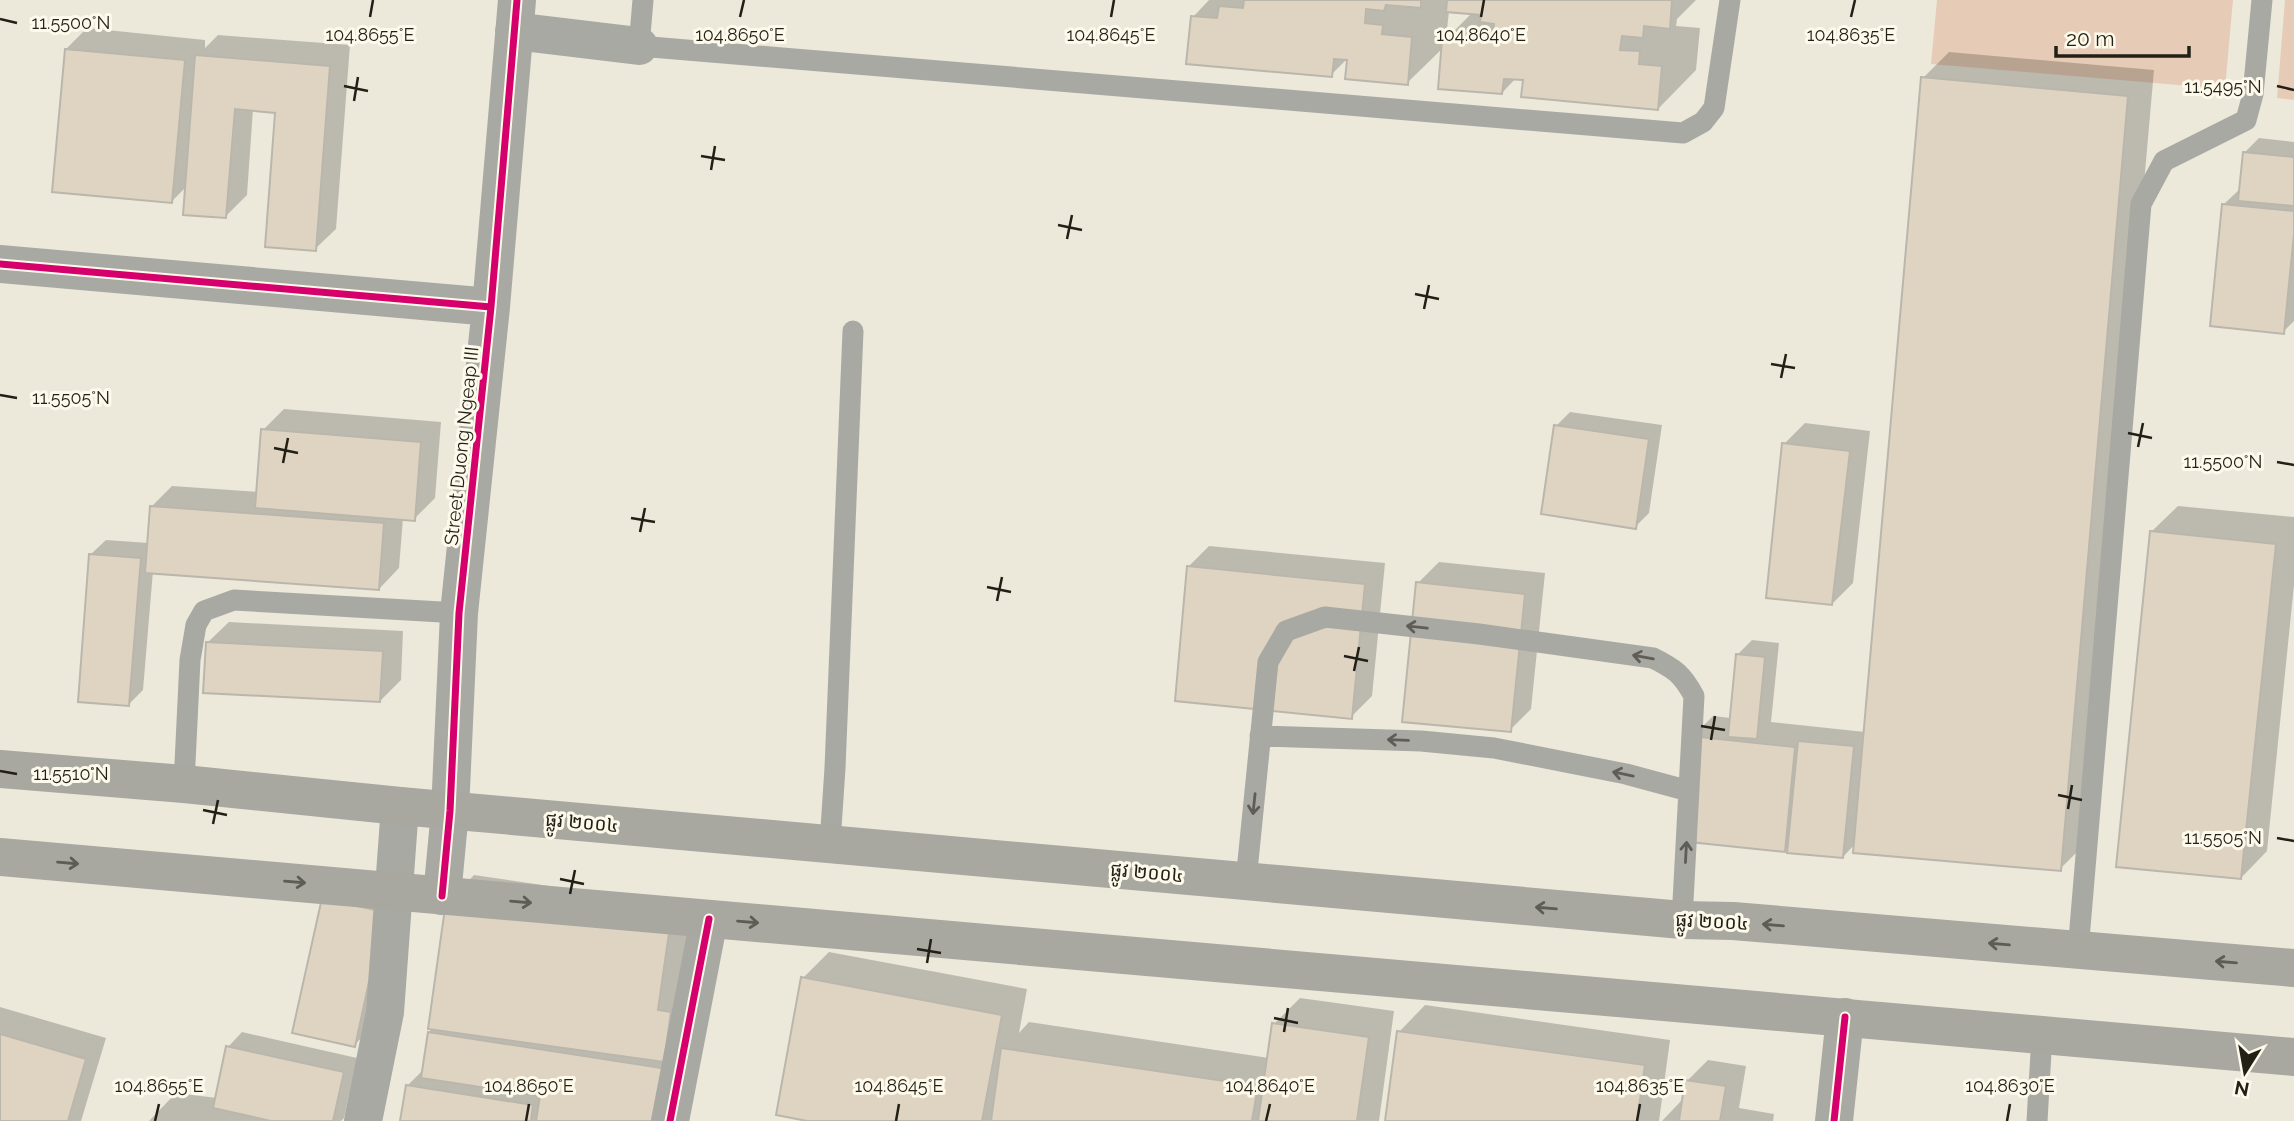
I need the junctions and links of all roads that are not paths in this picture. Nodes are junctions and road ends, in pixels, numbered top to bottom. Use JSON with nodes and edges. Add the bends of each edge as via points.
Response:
{"nodes":[{"id":1,"x":643,"y":0,"type":"edge"},
{"id":2,"x":1730,"y":0,"type":"edge"},
{"id":3,"x":2262,"y":0,"type":"edge"},
{"id":4,"x":515,"y":15,"type":"edge"},
{"id":5,"x":639,"y":46,"type":"junction"},
{"id":6,"x":0,"y":264,"type":"edge"},
{"id":7,"x":491,"y":307,"type":"junction"},
{"id":8,"x":853,"y":331,"type":"dead end"},
{"id":9,"x":458,"y":613,"type":"junction"},
{"id":10,"x":1261,"y":736,"type":"junction"},
{"id":11,"x":0,"y":769,"type":"edge"},
{"id":12,"x":184,"y":784,"type":"junction"},
{"id":13,"x":1689,"y":791,"type":"junction"},
{"id":14,"x":400,"y":806,"type":"junction"},
{"id":15,"x":450,"y":811,"type":"junction"},
{"id":16,"x":830,"y":843,"type":"junction"},
{"id":17,"x":0,"y":857,"type":"edge"},
{"id":18,"x":1246,"y":881,"type":"junction"},
{"id":19,"x":394,"y":891,"type":"junction"},
{"id":20,"x":442,"y":895,"type":"junction"},
{"id":21,"x":709,"y":919,"type":"junction"},
{"id":22,"x":1682,"y":920,"type":"junction"},
{"id":23,"x":2078,"y":951,"type":"junction"},
{"id":24,"x":2294,"y":968,"type":"edge"},
{"id":25,"x":1845,"y":1017,"type":"junction"},
{"id":26,"x":2042,"y":1035,"type":"junction"},
{"id":27,"x":2294,"y":1057,"type":"edge"},
{"id":28,"x":363,"y":1121,"type":"edge"},
{"id":29,"x":670,"y":1121,"type":"edge"},
{"id":30,"x":1834,"y":1121,"type":"edge"},
{"id":31,"x":2037,"y":1121,"type":"edge"}],
"edges":[{"from":1,"to":5,"type":"lane"},
{"from":2,"to":5,"type":"lane","via":[[1714,108],[1703,122],[1683,133]]},
{"from":3,"to":23,"type":"lane","via":[[2253,94],[2246,120],[2164,161],[2141,204]]},
{"from":4,"to":5,"type":"street"},
{"from":4,"to":7,"type":"street","name":"Street Duong Ngeap III"},
{"from":6,"to":7,"type":"street"},
{"from":7,"to":9,"type":"street","name":"Street Duong Ngeap III"},
{"from":8,"to":16,"type":"lane"},
{"from":9,"to":12,"type":"lane","via":[[234,600],[204,611],[196,625],[190,660]]},
{"from":9,"to":15,"type":"street","name":"Street Duong Ngeap III"},
{"from":13,"to":10,"type":"lane","one_way":true,"via":[[1494,748]]},
{"from":13,"to":10,"type":"lane","one_way":true,"via":[[1694,696],[1676,670],[1653,658],[1479,634],[1325,617],[1286,631],[1268,662]]},
{"from":10,"to":18,"type":"lane","one_way":true},
{"from":11,"to":12,"type":"main road","name":"ផ្លូវ ២០០៤"},
{"from":12,"to":14,"type":"main road","name":"ផ្លូវ ២០០៤"},
{"from":22,"to":13,"type":"lane","one_way":true},
{"from":14,"to":15,"type":"main road","name":"ផ្លូវ ២០០៤"},
{"from":14,"to":19,"type":"street"},
{"from":15,"to":16,"type":"main road","name":"ផ្លូវ ២០០៤"},
{"from":15,"to":20,"type":"street","name":"Street Duong Ngeap III"},
{"from":16,"to":18,"type":"main road","name":"ផ្លូវ ២០០៤"},
{"from":17,"to":19,"type":"main road","one_way":true},
{"from":22,"to":18,"type":"main road","name":"ផ្លូវ ២០០៤","one_way":true},
{"from":19,"to":20,"type":"main road"},
{"from":19,"to":28,"type":"street","via":[[385,1012]]},
{"from":20,"to":21,"type":"main road","one_way":true},
{"from":21,"to":25,"type":"main road","one_way":true},
{"from":21,"to":29,"type":"street"},
{"from":23,"to":22,"type":"main road","name":"ផ្លូវ ២០០៤","one_way":true},
{"from":24,"to":23,"type":"main road","name":"ផ្លូវ ២០០៤","one_way":true},
{"from":25,"to":26,"type":"main road"},
{"from":25,"to":30,"type":"street"},
{"from":26,"to":27,"type":"main road"},
{"from":26,"to":31,"type":"lane"}]}
